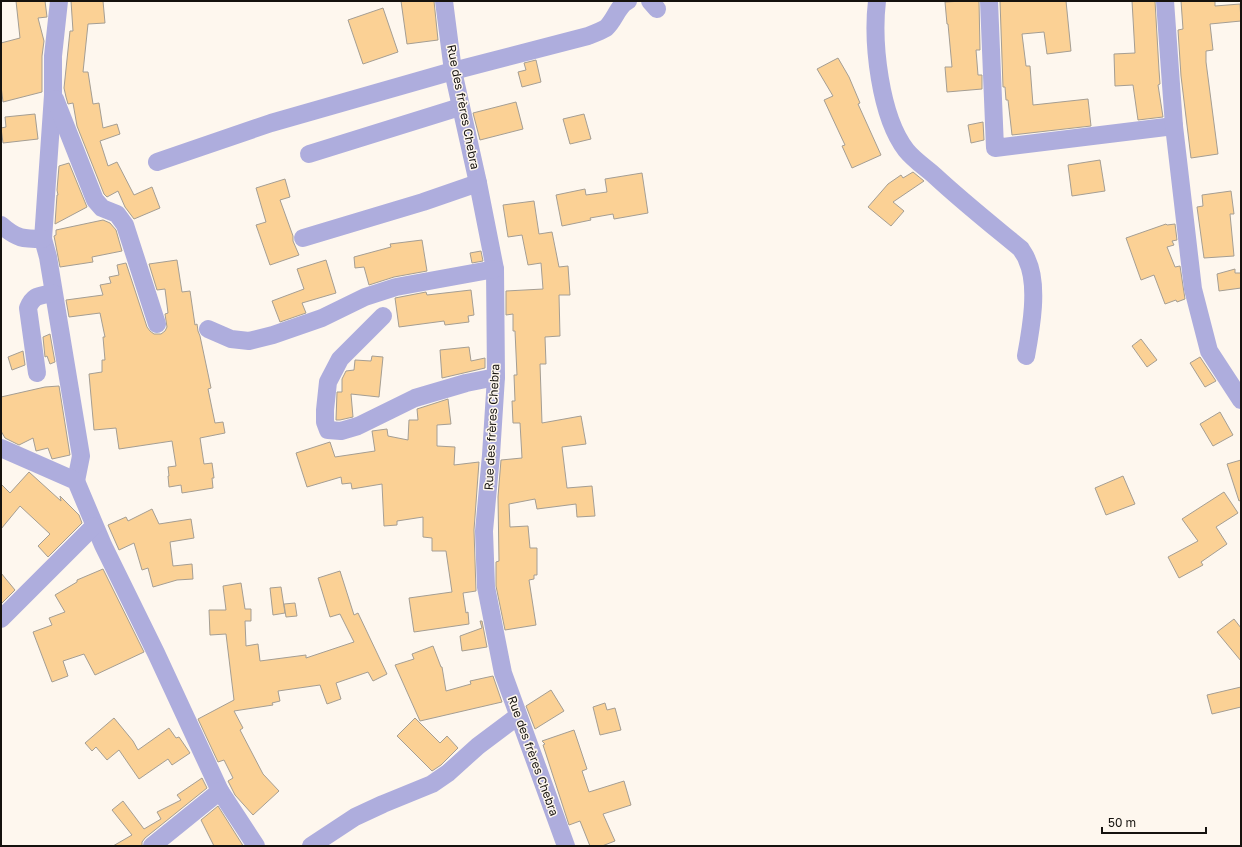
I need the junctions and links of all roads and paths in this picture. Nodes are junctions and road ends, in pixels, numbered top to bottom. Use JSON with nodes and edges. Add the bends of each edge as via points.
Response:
{"nodes":[{"id":1,"x":59,"y":1,"type":"edge"},
{"id":2,"x":444,"y":1,"type":"edge"},
{"id":3,"x":628,"y":1,"type":"edge"},
{"id":4,"x":878,"y":1,"type":"edge"},
{"id":5,"x":989,"y":1,"type":"edge"},
{"id":6,"x":1165,"y":1,"type":"edge"},
{"id":7,"x":453,"y":71,"type":"junction"},
{"id":8,"x":53,"y":94,"type":"junction"},
{"id":9,"x":460,"y":107,"type":"junction"},
{"id":10,"x":1174,"y":126,"type":"junction"},
{"id":11,"x":309,"y":154,"type":"dead end"},
{"id":12,"x":157,"y":162,"type":"dead end"},
{"id":13,"x":478,"y":183,"type":"junction"},
{"id":14,"x":1,"y":225,"type":"edge"},
{"id":15,"x":303,"y":238,"type":"dead end"},
{"id":16,"x":43,"y":239,"type":"junction"},
{"id":17,"x":495,"y":269,"type":"junction"},
{"id":18,"x":53,"y":293,"type":"junction"},
{"id":19,"x":383,"y":316,"type":"dead end"},
{"id":20,"x":157,"y":324,"type":"dead end"},
{"id":21,"x":208,"y":329,"type":"dead end"},
{"id":22,"x":1026,"y":356,"type":"dead end"},
{"id":23,"x":37,"y":373,"type":"dead end"},
{"id":24,"x":496,"y":377,"type":"junction"},
{"id":25,"x":1241,"y":400,"type":"edge"},
{"id":26,"x":1,"y":448,"type":"edge"},
{"id":27,"x":76,"y":481,"type":"junction"},
{"id":28,"x":94,"y":526,"type":"junction"},
{"id":29,"x":1,"y":619,"type":"edge"},
{"id":30,"x":518,"y":716,"type":"junction"},
{"id":31,"x":220,"y":791,"type":"junction"},
{"id":32,"x":152,"y":846,"type":"edge"},
{"id":33,"x":256,"y":846,"type":"edge"},
{"id":34,"x":311,"y":846,"type":"edge"},
{"id":35,"x":566,"y":846,"type":"edge"}],
"edges":[{"from":1,"to":8,"type":"street","via":[[53,56]]},
{"from":2,"to":7,"type":"street","name":"Rue des frères Chebra"},
{"from":3,"to":7,"type":"street","via":[[623,3],[605,28],[588,36]]},
{"from":4,"to":22,"type":"street","via":[[875,21],[876,44],[884,99],[895,132],[907,151],[1021,249],[1028,260],[1033,282],[1031,327]]},
{"from":5,"to":10,"type":"street","via":[[995,148]]},
{"from":6,"to":10,"type":"street"},
{"from":7,"to":9,"type":"street","name":"Rue des frères Chebra"},
{"from":7,"to":12,"type":"street","via":[[271,123]]},
{"from":8,"to":16,"type":"street"},
{"from":8,"to":20,"type":"street","via":[[95,200],[102,208],[117,214],[125,224]]},
{"from":9,"to":11,"type":"street"},
{"from":9,"to":13,"type":"street","name":"Rue des frères Chebra"},
{"from":10,"to":25,"type":"street","via":[[1193,289],[1209,351]]},
{"from":13,"to":15,"type":"street"},
{"from":13,"to":17,"type":"street","name":"Rue des frères Chebra"},
{"from":14,"to":16,"type":"street","via":[[11,234],[26,239]]},
{"from":16,"to":18,"type":"street"},
{"from":17,"to":21,"type":"street","via":[[396,287],[365,297],[273,336],[249,341],[231,339]]},
{"from":17,"to":24,"type":"street","name":"Rue des frères Chebra"},
{"from":18,"to":23,"type":"street","via":[[35,297],[28,308]]},
{"from":18,"to":27,"type":"street","via":[[81,456]]},
{"from":19,"to":24,"type":"street","via":[[340,359],[328,382],[325,422],[328,430],[341,431],[358,426],[415,398]]},
{"from":24,"to":30,"type":"street","name":"Rue des frères Chebra","via":[[484,531],[486,587],[503,673]]},
{"from":26,"to":27,"type":"street"},
{"from":27,"to":28,"type":"street"},
{"from":28,"to":29,"type":"street"},
{"from":28,"to":31,"type":"street"},
{"from":30,"to":34,"type":"street","via":[[432,784],[355,817]]},
{"from":30,"to":35,"type":"street","name":"Rue des frères Chebra"},
{"from":31,"to":32,"type":"street"},
{"from":31,"to":33,"type":"street"}]}
